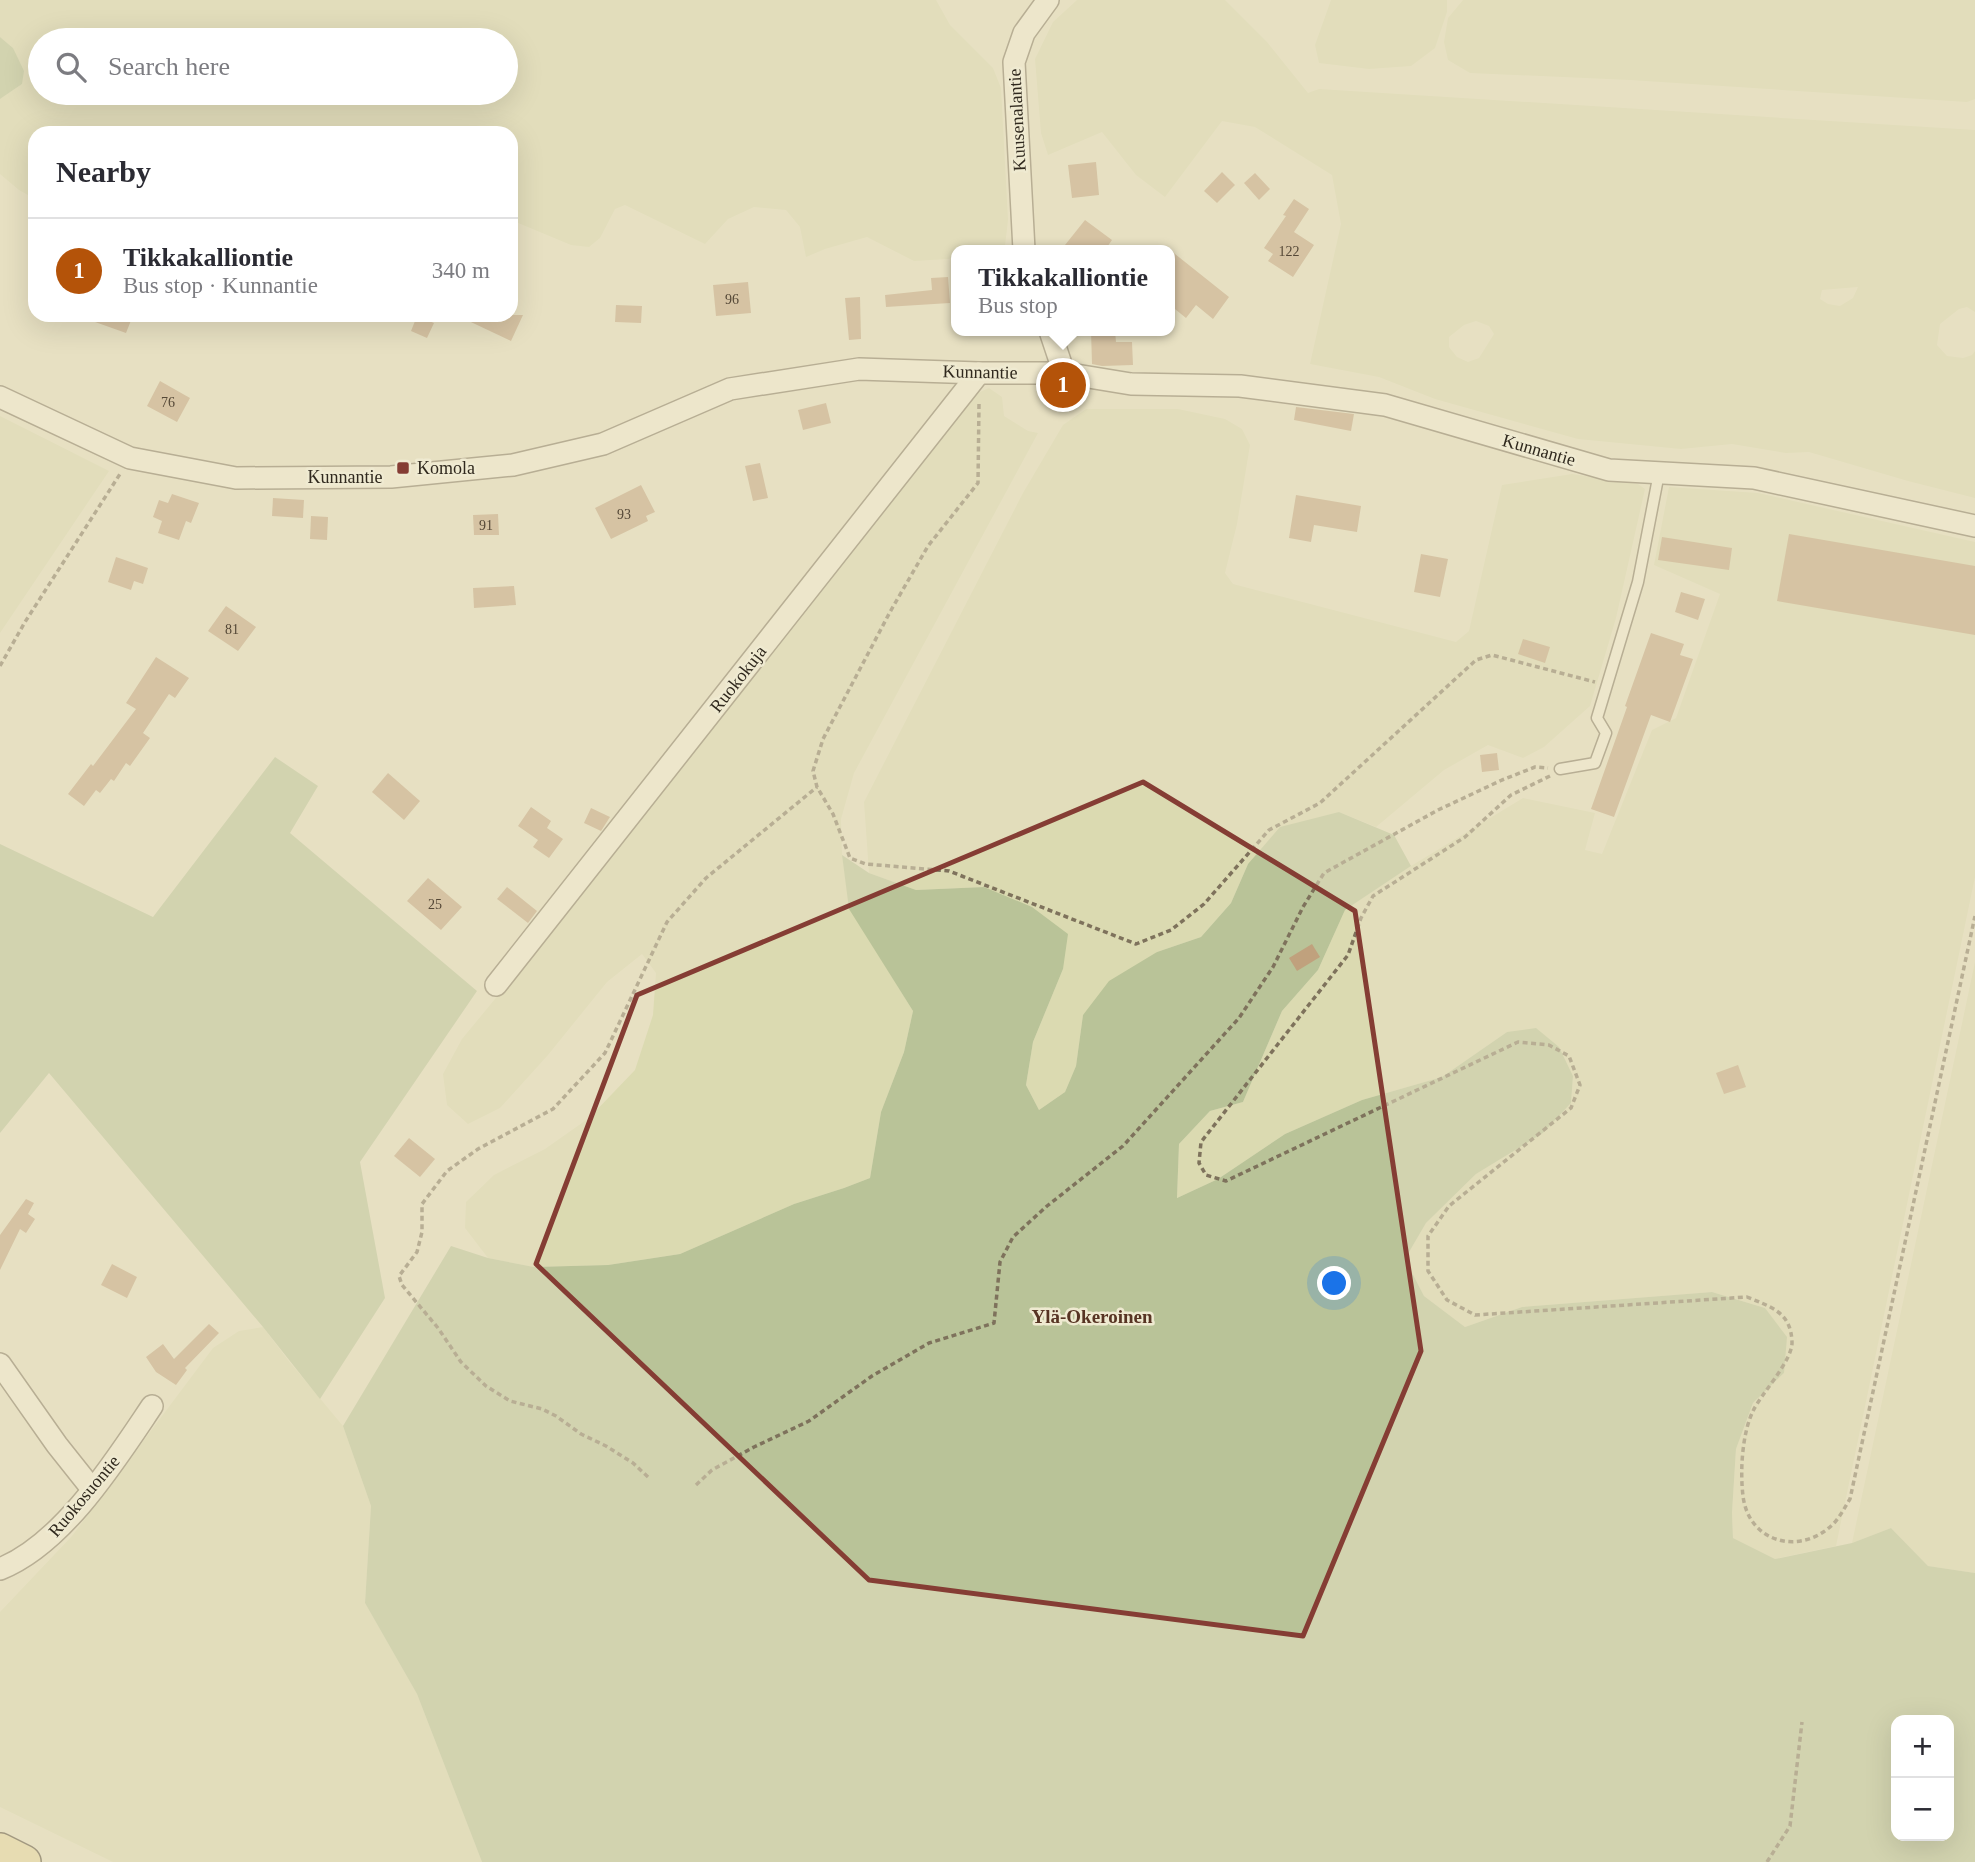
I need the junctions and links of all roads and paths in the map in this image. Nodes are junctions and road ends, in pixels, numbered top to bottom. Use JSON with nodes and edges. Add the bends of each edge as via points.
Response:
{"nodes":[{"id":1,"x":1048,"y":0,"type":"edge"},
{"id":2,"x":1024,"y":245,"type":"edge"},
{"id":3,"x":1052,"y":336,"type":"edge"},
{"id":4,"x":979,"y":373,"type":"junction"},
{"id":5,"x":1064,"y":373,"type":"junction"},
{"id":6,"x":0,"y":397,"type":"edge"},
{"id":7,"x":130,"y":457,"type":"junction"},
{"id":8,"x":1659,"y":473,"type":"junction"},
{"id":9,"x":1975,"y":526,"type":"edge"},
{"id":10,"x":0,"y":666,"type":"edge"},
{"id":11,"x":1607,"y":685,"type":"junction"},
{"id":12,"x":1560,"y":769,"type":"junction"},
{"id":13,"x":817,"y":787,"type":"junction"},
{"id":14,"x":1975,"y":916,"type":"edge"},
{"id":15,"x":496,"y":985,"type":"dead end"},
{"id":16,"x":0,"y":1364,"type":"edge"},
{"id":17,"x":152,"y":1406,"type":"dead end"},
{"id":18,"x":648,"y":1477,"type":"dead end"},
{"id":19,"x":696,"y":1485,"type":"dead end"},
{"id":20,"x":92,"y":1489,"type":"junction"},
{"id":21,"x":0,"y":1569,"type":"edge"},
{"id":22,"x":1802,"y":1722,"type":"dead end"},
{"id":23,"x":0,"y":1850,"type":"edge"},
{"id":24,"x":24,"y":1862,"type":"edge"},
{"id":25,"x":1767,"y":1862,"type":"edge"}],
"edges":[{"from":1,"to":2,"type":"street","name":"Kuusenalantie","via":[[1024,33],[1014,62]]},
{"from":3,"to":5,"type":"street"},
{"from":4,"to":5,"type":"street","name":"Kunnantie"},
{"from":4,"to":7,"type":"street","name":"Kunnantie","via":[[859,369],[730,389],[603,444],[513,466],[391,477],[236,478]]},
{"from":4,"to":13,"type":"path","via":[[978,484],[928,545],[823,739],[814,771]]},
{"from":4,"to":15,"type":"street","name":"Ruokokuja"},
{"from":5,"to":8,"type":"street","name":"Kunnantie","via":[[1131,384],[1240,386],[1385,405],[1609,470]]},
{"from":6,"to":7,"type":"street","name":"Kunnantie"},
{"from":7,"to":10,"type":"path"},
{"from":8,"to":9,"type":"street","name":"Kunnantie","via":[[1754,478]]},
{"from":8,"to":11,"type":"lane","via":[[1638,582]]},
{"from":11,"to":12,"type":"lane","via":[[1597,719],[1606,733],[1595,764]]},
{"from":11,"to":13,"type":"path","via":[[1492,655],[1476,660],[1320,803],[1269,830],[1204,904],[1171,930],[1136,944],[949,871],[866,864],[850,858]]},
{"from":12,"to":14,"type":"path","via":[[1511,795],[1465,837],[1373,896],[1348,955],[1201,1142],[1199,1163],[1206,1175],[1226,1181],[1518,1042],[1549,1045],[1569,1056],[1580,1085],[1571,1108],[1449,1206],[1429,1236],[1428,1271],[1447,1300],[1475,1315],[1747,1297],[1780,1311],[1791,1331],[1793,1347],[1753,1410],[1744,1440],[1743,1497],[1751,1523],[1772,1539],[1795,1543],[1816,1535],[1835,1522],[1850,1499]]},
{"from":12,"to":19,"type":"path","via":[[1535,767],[1502,780],[1324,873],[1273,967],[1239,1018],[1123,1146],[1013,1237],[1000,1262],[994,1322],[929,1343],[809,1421],[712,1470]]},
{"from":13,"to":18,"type":"path","via":[[706,878],[667,922],[605,1053],[553,1109],[447,1171],[422,1204],[417,1252],[399,1276],[452,1352],[486,1385],[510,1401],[556,1416]]},
{"from":16,"to":20,"type":"street"},
{"from":17,"to":20,"type":"street","name":"Ruokosuontie"},
{"from":20,"to":21,"type":"street","name":"Ruokosuontie","via":[[39,1547]]},
{"from":22,"to":25,"type":"path","via":[[1790,1826]]},
{"from":23,"to":24,"type":"main road"}]}
